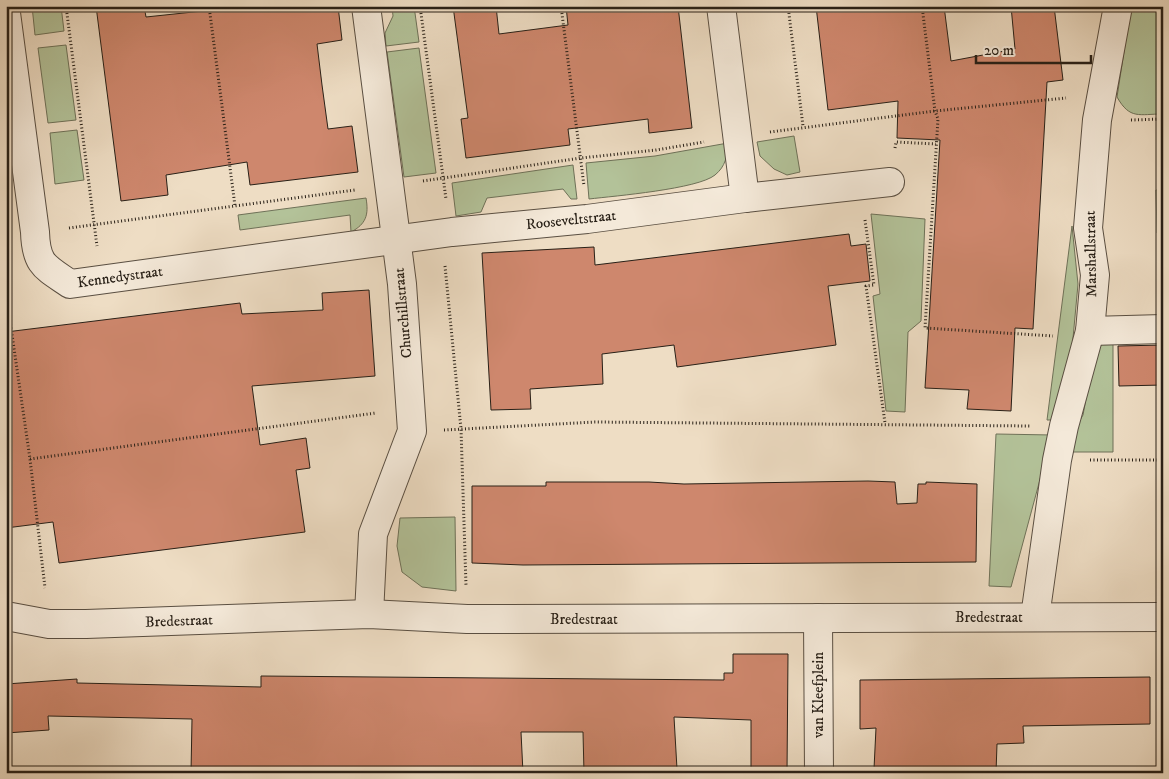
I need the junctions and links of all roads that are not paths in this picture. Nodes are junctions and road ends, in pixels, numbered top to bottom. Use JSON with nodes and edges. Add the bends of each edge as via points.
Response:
{"nodes":[{"id":1,"x":366,"y":6,"type":"edge"},
{"id":2,"x":721,"y":6,"type":"edge"},
{"id":3,"x":1118,"y":6,"type":"edge"},
{"id":4,"x":6,"y":13,"type":"edge"},
{"id":5,"x":890,"y":182,"type":"dead end"},
{"id":6,"x":745,"y":198,"type":"junction"},
{"id":7,"x":396,"y":240,"type":"junction"},
{"id":8,"x":1163,"y":329,"type":"edge"},
{"id":9,"x":1090,"y":331,"type":"junction"},
{"id":10,"x":368,"y":614,"type":"junction"},
{"id":11,"x":6,"y":616,"type":"edge"},
{"id":12,"x":1035,"y":617,"type":"junction"},
{"id":13,"x":1163,"y":617,"type":"edge"},
{"id":14,"x":818,"y":618,"type":"junction"},
{"id":15,"x":819,"y":773,"type":"edge"}],
"edges":[{"from":1,"to":7,"type":"street","name":"Churchillstraat"},
{"from":2,"to":6,"type":"street"},
{"from":3,"to":9,"type":"street","name":"Marshallstraat","via":[[1097,120],[1088,228],[1095,275]]},
{"from":4,"to":7,"type":"street","name":"Kennedystraat","via":[[35,247],[44,267],[70,284]]},
{"from":5,"to":6,"type":"street","name":"Rooseveltstraat"},
{"from":6,"to":7,"type":"street","name":"Rooseveltstraat"},
{"from":7,"to":10,"type":"street","name":"Churchillstraat","via":[[411,420],[374,534]]},
{"from":8,"to":9,"type":"street"},
{"from":9,"to":12,"type":"street","name":"Marshallstraat","via":[[1057,460]]},
{"from":10,"to":11,"type":"street","name":"Bredestraat","via":[[49,624]]},
{"from":10,"to":14,"type":"street","name":"Bredestraat","via":[[467,619]]},
{"from":12,"to":13,"type":"street","name":"Bredestraat"},
{"from":12,"to":14,"type":"street","name":"Bredestraat"},
{"from":14,"to":15,"type":"street","name":"van Kleefplein"}]}
